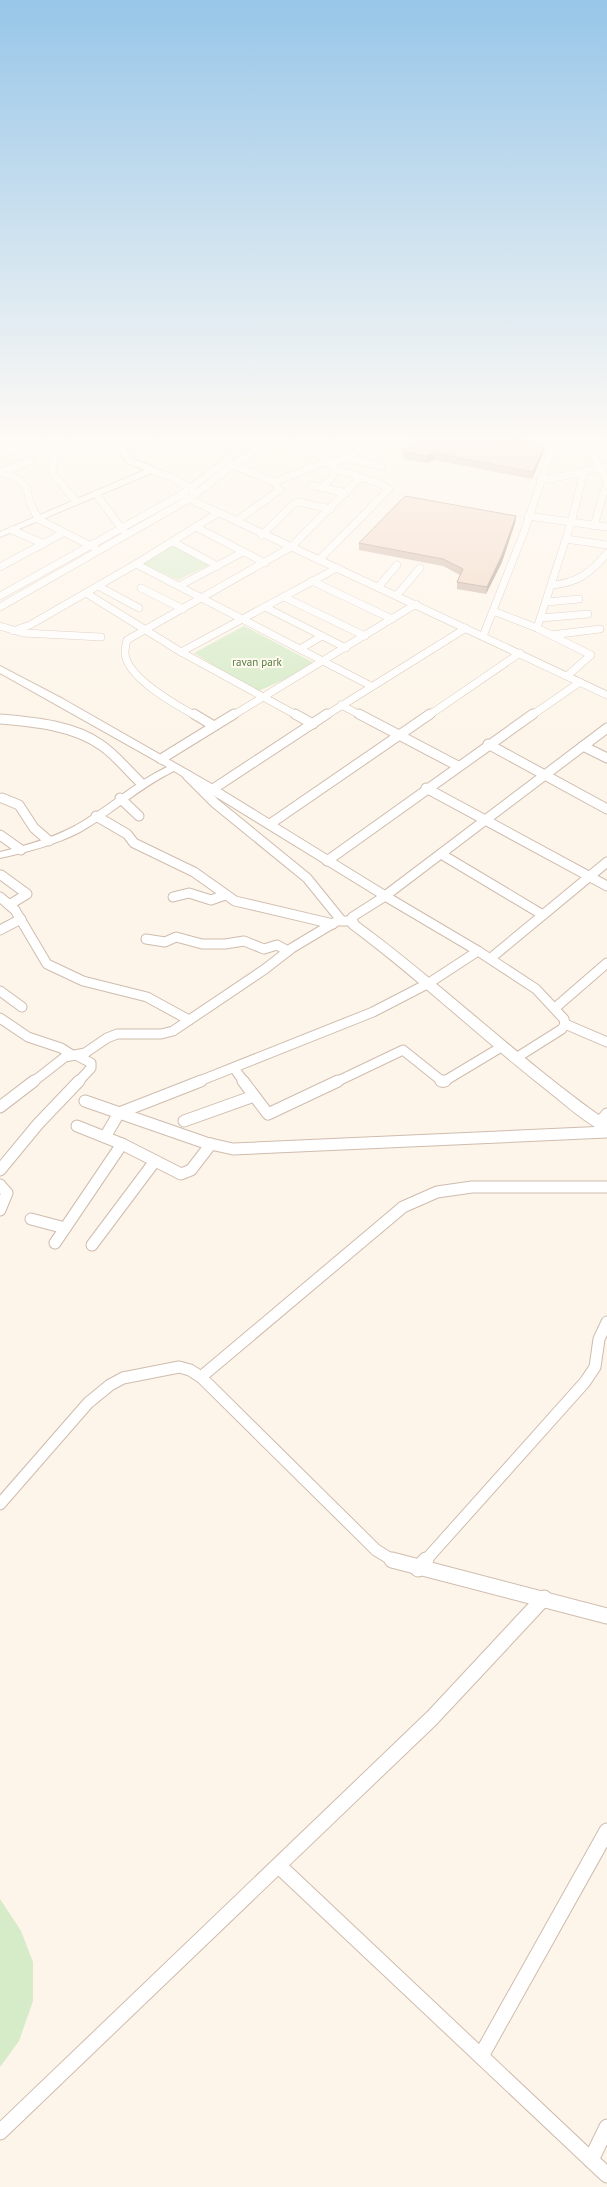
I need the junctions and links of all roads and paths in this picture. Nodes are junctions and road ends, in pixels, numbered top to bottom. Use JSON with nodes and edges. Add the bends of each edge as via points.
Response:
{"nodes":[{"id":1,"x":28,"y":537,"type":"edge"},
{"id":2,"x":56,"y":537,"type":"edge"},
{"id":3,"x":72,"y":537,"type":"edge"},
{"id":4,"x":108,"y":537,"type":"edge"},
{"id":5,"x":122,"y":537,"type":"edge"},
{"id":6,"x":181,"y":537,"type":"edge"},
{"id":7,"x":215,"y":537,"type":"edge"},
{"id":8,"x":268,"y":537,"type":"edge"},
{"id":9,"x":302,"y":537,"type":"edge"},
{"id":10,"x":341,"y":537,"type":"edge"},
{"id":11,"x":520,"y":537,"type":"edge"},
{"id":12,"x":566,"y":539,"type":"joint"},
{"id":13,"x":173,"y":542,"type":"junction"},
{"id":14,"x":44,"y":544,"type":"junction"},
{"id":15,"x":607,"y":545,"type":"edge"},
{"id":16,"x":91,"y":546,"type":"junction"},
{"id":17,"x":291,"y":548,"type":"junction"},
{"id":18,"x":100,"y":550,"type":"junction"},
{"id":19,"x":244,"y":552,"type":"junction"},
{"id":20,"x":607,"y":553,"type":"edge"},
{"id":21,"x":319,"y":560,"type":"junction"},
{"id":22,"x":64,"y":561,"type":"junction"},
{"id":23,"x":265,"y":563,"type":"junction"},
{"id":24,"x":136,"y":564,"type":"junction"},
{"id":25,"x":397,"y":565,"type":"dead end"},
{"id":26,"x":1,"y":566,"type":"edge"},
{"id":27,"x":73,"y":566,"type":"junction"},
{"id":28,"x":218,"y":566,"type":"junction"},
{"id":29,"x":337,"y":568,"type":"junction"},
{"id":30,"x":420,"y":568,"type":"dead end"},
{"id":31,"x":42,"y":573,"type":"junction"},
{"id":32,"x":52,"y":578,"type":"junction"},
{"id":33,"x":312,"y":581,"type":"junction"},
{"id":34,"x":20,"y":585,"type":"junction"},
{"id":35,"x":552,"y":585,"type":"junction"},
{"id":36,"x":98,"y":586,"type":"junction"},
{"id":37,"x":179,"y":586,"type":"junction"},
{"id":38,"x":379,"y":586,"type":"junction"},
{"id":39,"x":141,"y":588,"type":"dead end"},
{"id":40,"x":31,"y":590,"type":"junction"},
{"id":41,"x":86,"y":594,"type":"junction"},
{"id":42,"x":397,"y":594,"type":"junction"},
{"id":43,"x":0,"y":596,"type":"edge"},
{"id":44,"x":284,"y":597,"type":"junction"},
{"id":45,"x":203,"y":598,"type":"junction"},
{"id":46,"x":579,"y":599,"type":"dead end"},
{"id":47,"x":547,"y":602,"type":"junction"},
{"id":48,"x":416,"y":604,"type":"junction"},
{"id":49,"x":1,"y":605,"type":"edge"},
{"id":50,"x":265,"y":607,"type":"junction"},
{"id":51,"x":139,"y":608,"type":"dead end"},
{"id":52,"x":182,"y":609,"type":"junction"},
{"id":53,"x":492,"y":612,"type":"junction"},
{"id":54,"x":588,"y":614,"type":"dead end"},
{"id":55,"x":243,"y":618,"type":"junction"},
{"id":56,"x":541,"y":618,"type":"junction"},
{"id":57,"x":392,"y":619,"type":"junction"},
{"id":58,"x":0,"y":626,"type":"edge"},
{"id":59,"x":466,"y":628,"type":"junction"},
{"id":60,"x":537,"y":628,"type":"junction"},
{"id":61,"x":143,"y":629,"type":"junction"},
{"id":62,"x":600,"y":629,"type":"dead end"},
{"id":63,"x":13,"y":630,"type":"junction"},
{"id":64,"x":550,"y":635,"type":"junction"},
{"id":65,"x":322,"y":636,"type":"junction"},
{"id":66,"x":365,"y":636,"type":"junction"},
{"id":67,"x":483,"y":636,"type":"junction"},
{"id":68,"x":101,"y":637,"type":"dead end"},
{"id":69,"x":346,"y":648,"type":"junction"},
{"id":70,"x":300,"y":649,"type":"junction"},
{"id":71,"x":181,"y":652,"type":"junction"},
{"id":72,"x":520,"y":653,"type":"junction"},
{"id":73,"x":324,"y":661,"type":"junction"},
{"id":74,"x":0,"y":669,"type":"edge"},
{"id":75,"x":567,"y":676,"type":"junction"},
{"id":76,"x":580,"y":682,"type":"junction"},
{"id":77,"x":371,"y":686,"type":"junction"},
{"id":78,"x":607,"y":695,"type":"edge"},
{"id":79,"x":264,"y":696,"type":"junction"},
{"id":80,"x":341,"y":705,"type":"junction"},
{"id":81,"x":0,"y":720,"type":"edge"},
{"id":82,"x":312,"y":724,"type":"junction"},
{"id":83,"x":214,"y":726,"type":"junction"},
{"id":84,"x":607,"y":728,"type":"edge"},
{"id":85,"x":399,"y":734,"type":"junction"},
{"id":86,"x":597,"y":736,"type":"junction"},
{"id":87,"x":607,"y":741,"type":"edge"},
{"id":88,"x":488,"y":744,"type":"junction"},
{"id":89,"x":583,"y":746,"type":"junction"},
{"id":90,"x":607,"y":758,"type":"edge"},
{"id":91,"x":161,"y":759,"type":"junction"},
{"id":92,"x":174,"y":766,"type":"junction"},
{"id":93,"x":458,"y":766,"type":"junction"},
{"id":94,"x":186,"y":774,"type":"junction"},
{"id":95,"x":544,"y":776,"type":"junction"},
{"id":96,"x":141,"y":784,"type":"junction"},
{"id":97,"x":426,"y":788,"type":"junction"},
{"id":98,"x":213,"y":789,"type":"junction"},
{"id":99,"x":2,"y":798,"type":"dead end"},
{"id":100,"x":120,"y":798,"type":"junction"},
{"id":101,"x":607,"y":809,"type":"edge"},
{"id":102,"x":96,"y":816,"type":"junction"},
{"id":103,"x":140,"y":816,"type":"dead end"},
{"id":104,"x":485,"y":820,"type":"junction"},
{"id":105,"x":270,"y":824,"type":"junction"},
{"id":106,"x":0,"y":834,"type":"edge"},
{"id":107,"x":49,"y":841,"type":"junction"},
{"id":108,"x":21,"y":850,"type":"junction"},
{"id":109,"x":441,"y":854,"type":"junction"},
{"id":110,"x":0,"y":855,"type":"edge"},
{"id":111,"x":327,"y":861,"type":"junction"},
{"id":112,"x":607,"y":862,"type":"edge"},
{"id":113,"x":1,"y":876,"type":"edge"},
{"id":114,"x":590,"y":877,"type":"junction"},
{"id":115,"x":607,"y":886,"type":"edge"},
{"id":116,"x":225,"y":895,"type":"junction"},
{"id":117,"x":385,"y":896,"type":"junction"},
{"id":118,"x":0,"y":897,"type":"edge"},
{"id":119,"x":173,"y":897,"type":"dead end"},
{"id":120,"x":9,"y":905,"type":"junction"},
{"id":121,"x":543,"y":915,"type":"junction"},
{"id":122,"x":20,"y":919,"type":"junction"},
{"id":123,"x":342,"y":922,"type":"junction"},
{"id":124,"x":0,"y":930,"type":"edge"},
{"id":125,"x":146,"y":939,"type":"dead end"},
{"id":126,"x":288,"y":951,"type":"junction"},
{"id":127,"x":478,"y":951,"type":"junction"},
{"id":128,"x":491,"y":958,"type":"junction"},
{"id":129,"x":607,"y":963,"type":"edge"},
{"id":130,"x":429,"y":983,"type":"junction"},
{"id":131,"x":0,"y":991,"type":"edge"},
{"id":132,"x":22,"y":1007,"type":"dead end"},
{"id":133,"x":555,"y":1008,"type":"junction"},
{"id":134,"x":0,"y":1018,"type":"edge"},
{"id":135,"x":189,"y":1020,"type":"junction"},
{"id":136,"x":565,"y":1024,"type":"junction"},
{"id":137,"x":607,"y":1042,"type":"edge"},
{"id":138,"x":503,"y":1046,"type":"junction"},
{"id":139,"x":74,"y":1055,"type":"junction"},
{"id":140,"x":516,"y":1058,"type":"junction"},
{"id":141,"x":234,"y":1068,"type":"junction"},
{"id":142,"x":254,"y":1096,"type":"junction"},
{"id":143,"x":85,"y":1101,"type":"dead end"},
{"id":144,"x":0,"y":1107,"type":"edge"},
{"id":145,"x":119,"y":1113,"type":"junction"},
{"id":146,"x":607,"y":1114,"type":"edge"},
{"id":147,"x":184,"y":1121,"type":"dead end"},
{"id":148,"x":77,"y":1126,"type":"dead end"},
{"id":149,"x":604,"y":1128,"type":"edge"},
{"id":150,"x":106,"y":1137,"type":"junction"},
{"id":151,"x":122,"y":1144,"type":"junction"},
{"id":152,"x":211,"y":1144,"type":"junction"},
{"id":153,"x":155,"y":1161,"type":"junction"},
{"id":154,"x":0,"y":1170,"type":"edge"},
{"id":155,"x":0,"y":1185,"type":"edge"},
{"id":156,"x":607,"y":1187,"type":"edge"},
{"id":157,"x":0,"y":1210,"type":"edge"},
{"id":158,"x":31,"y":1218,"type":"dead end"},
{"id":159,"x":65,"y":1228,"type":"junction"},
{"id":160,"x":54,"y":1243,"type":"dead end"},
{"id":161,"x":92,"y":1245,"type":"dead end"},
{"id":162,"x":607,"y":1322,"type":"edge"},
{"id":163,"x":201,"y":1377,"type":"junction"},
{"id":164,"x":0,"y":1504,"type":"edge"},
{"id":165,"x":418,"y":1569,"type":"junction"},
{"id":166,"x":544,"y":1598,"type":"junction"},
{"id":167,"x":607,"y":1616,"type":"edge"},
{"id":168,"x":607,"y":1832,"type":"edge"},
{"id":169,"x":279,"y":1866,"type":"junction"},
{"id":170,"x":481,"y":2056,"type":"junction"},
{"id":171,"x":607,"y":2127,"type":"edge"},
{"id":172,"x":0,"y":2132,"type":"edge"},
{"id":173,"x":591,"y":2160,"type":"junction"},
{"id":174,"x":607,"y":2175,"type":"edge"}],
"edges":[{"from":1,"to":14,"type":"street"},
{"from":2,"to":14,"type":"street"},
{"from":3,"to":16,"type":"street"},
{"from":4,"to":16,"type":"street"},
{"from":5,"to":18,"type":"street"},
{"from":6,"to":13,"type":"street"},
{"from":7,"to":19,"type":"street"},
{"from":8,"to":17,"type":"street"},
{"from":9,"to":17,"type":"street"},
{"from":10,"to":21,"type":"street"},
{"from":11,"to":53,"type":"street"},
{"from":12,"to":15,"type":"street"},
{"from":12,"to":35,"type":"street"},
{"from":13,"to":24,"type":"street"},
{"from":13,"to":28,"type":"street"},
{"from":14,"to":26,"type":"street"},
{"from":16,"to":18,"type":"street"},
{"from":16,"to":22,"type":"street"},
{"from":17,"to":21,"type":"street"},
{"from":17,"to":23,"type":"street"},
{"from":18,"to":27,"type":"street"},
{"from":19,"to":23,"type":"street"},
{"from":19,"to":28,"type":"street"},
{"from":20,"to":35,"type":"street","via":[[578,582]]},
{"from":21,"to":29,"type":"street"},
{"from":22,"to":27,"type":"street"},
{"from":22,"to":31,"type":"street"},
{"from":23,"to":45,"type":"street"},
{"from":24,"to":36,"type":"street"},
{"from":24,"to":37,"type":"street"},
{"from":25,"to":38,"type":"street"},
{"from":27,"to":32,"type":"street"},
{"from":28,"to":37,"type":"street"},
{"from":29,"to":33,"type":"street"},
{"from":29,"to":38,"type":"street"},
{"from":30,"to":42,"type":"street"},
{"from":31,"to":32,"type":"street"},
{"from":31,"to":34,"type":"street"},
{"from":32,"to":40,"type":"street"},
{"from":33,"to":44,"type":"street"},
{"from":33,"to":57,"type":"street"},
{"from":34,"to":40,"type":"street"},
{"from":34,"to":43,"type":"street"},
{"from":35,"to":47,"type":"street"},
{"from":36,"to":41,"type":"street"},
{"from":36,"to":51,"type":"street"},
{"from":37,"to":45,"type":"street"},
{"from":38,"to":42,"type":"street"},
{"from":39,"to":52,"type":"street"},
{"from":40,"to":49,"type":"street"},
{"from":41,"to":61,"type":"street"},
{"from":41,"to":63,"type":"street","via":[[30,625]]},
{"from":42,"to":48,"type":"street"},
{"from":44,"to":50,"type":"street"},
{"from":44,"to":66,"type":"street"},
{"from":45,"to":52,"type":"street"},
{"from":45,"to":55,"type":"street"},
{"from":46,"to":47,"type":"street"},
{"from":47,"to":56,"type":"street"},
{"from":48,"to":57,"type":"street"},
{"from":48,"to":59,"type":"street"},
{"from":50,"to":55,"type":"street"},
{"from":50,"to":65,"type":"street"},
{"from":52,"to":61,"type":"street"},
{"from":53,"to":60,"type":"street"},
{"from":53,"to":67,"type":"street"},
{"from":54,"to":56,"type":"street"},
{"from":55,"to":70,"type":"street"},
{"from":55,"to":71,"type":"street"},
{"from":56,"to":60,"type":"street"},
{"from":57,"to":66,"type":"street"},
{"from":58,"to":63,"type":"street"},
{"from":59,"to":67,"type":"street"},
{"from":59,"to":77,"type":"street"},
{"from":60,"to":64,"type":"street"},
{"from":61,"to":71,"type":"street"},
{"from":61,"to":83,"type":"street","via":[[126,640],[124,645],[134,673],[151,688]]},
{"from":62,"to":64,"type":"street"},
{"from":63,"to":68,"type":"street","via":[[43,635]]},
{"from":64,"to":75,"type":"street","via":[[591,655]]},
{"from":65,"to":69,"type":"street"},
{"from":65,"to":70,"type":"street"},
{"from":66,"to":69,"type":"street"},
{"from":67,"to":72,"type":"street"},
{"from":69,"to":73,"type":"street"},
{"from":70,"to":73,"type":"street"},
{"from":71,"to":79,"type":"street"},
{"from":72,"to":75,"type":"street"},
{"from":72,"to":85,"type":"street"},
{"from":73,"to":77,"type":"street"},
{"from":73,"to":79,"type":"street"},
{"from":74,"to":91,"type":"street"},
{"from":75,"to":76,"type":"street"},
{"from":76,"to":78,"type":"street"},
{"from":76,"to":88,"type":"street"},
{"from":77,"to":80,"type":"street"},
{"from":79,"to":82,"type":"street"},
{"from":79,"to":83,"type":"street"},
{"from":80,"to":82,"type":"street"},
{"from":80,"to":85,"type":"street"},
{"from":81,"to":96,"type":"street","via":[[39,722],[89,737],[103,746]]},
{"from":82,"to":98,"type":"street"},
{"from":83,"to":91,"type":"street"},
{"from":84,"to":86,"type":"street"},
{"from":85,"to":93,"type":"street"},
{"from":85,"to":105,"type":"street"},
{"from":86,"to":87,"type":"street"},
{"from":86,"to":89,"type":"street"},
{"from":88,"to":93,"type":"street"},
{"from":88,"to":95,"type":"street"},
{"from":89,"to":90,"type":"street"},
{"from":89,"to":95,"type":"street"},
{"from":91,"to":92,"type":"street"},
{"from":92,"to":94,"type":"street"},
{"from":92,"to":96,"type":"street"},
{"from":93,"to":97,"type":"street"},
{"from":94,"to":98,"type":"street"},
{"from":94,"to":123,"type":"street","via":[[306,878]]},
{"from":95,"to":101,"type":"street"},
{"from":95,"to":104,"type":"street"},
{"from":96,"to":100,"type":"street"},
{"from":97,"to":104,"type":"street"},
{"from":97,"to":111,"type":"street"},
{"from":98,"to":105,"type":"street"},
{"from":99,"to":107,"type":"street","via":[[19,805],[34,828]]},
{"from":100,"to":102,"type":"street"},
{"from":100,"to":103,"type":"street"},
{"from":102,"to":107,"type":"street"},
{"from":102,"to":116,"type":"street","via":[[127,834],[134,843],[194,872]]},
{"from":104,"to":109,"type":"street"},
{"from":104,"to":114,"type":"street"},
{"from":105,"to":111,"type":"street"},
{"from":106,"to":108,"type":"street"},
{"from":107,"to":108,"type":"street"},
{"from":108,"to":110,"type":"street"},
{"from":109,"to":117,"type":"street"},
{"from":109,"to":121,"type":"street"},
{"from":111,"to":117,"type":"street"},
{"from":112,"to":114,"type":"street"},
{"from":113,"to":120,"type":"street","via":[[26,894]]},
{"from":114,"to":115,"type":"street"},
{"from":114,"to":121,"type":"street"},
{"from":116,"to":119,"type":"street","via":[[211,900],[189,893]]},
{"from":116,"to":123,"type":"street","via":[[242,903]]},
{"from":117,"to":123,"type":"street"},
{"from":117,"to":127,"type":"street"},
{"from":118,"to":120,"type":"street"},
{"from":120,"to":122,"type":"street"},
{"from":121,"to":128,"type":"street"},
{"from":122,"to":124,"type":"street"},
{"from":122,"to":135,"type":"street","via":[[41,957],[51,967],[83,981],[146,997]]},
{"from":123,"to":126,"type":"street"},
{"from":123,"to":130,"type":"street"},
{"from":125,"to":126,"type":"street","via":[[165,942],[176,938],[202,944],[244,941],[264,949],[277,946]]},
{"from":126,"to":135,"type":"street"},
{"from":127,"to":128,"type":"street"},
{"from":127,"to":130,"type":"street"},
{"from":128,"to":133,"type":"street","via":[[536,989]]},
{"from":129,"to":133,"type":"street"},
{"from":130,"to":138,"type":"street"},
{"from":130,"to":141,"type":"street","via":[[373,1012]]},
{"from":131,"to":132,"type":"street"},
{"from":133,"to":136,"type":"street"},
{"from":134,"to":139,"type":"street","via":[[28,1036]]},
{"from":135,"to":139,"type":"street","via":[[165,1034],[114,1035],[85,1053]]},
{"from":136,"to":137,"type":"street"},
{"from":136,"to":140,"type":"street"},
{"from":138,"to":140,"type":"street"},
{"from":138,"to":142,"type":"street","via":[[446,1081],[438,1080],[403,1050],[272,1114],[266,1112]]},
{"from":139,"to":144,"type":"street","via":[[61,1060]]},
{"from":139,"to":154,"type":"street","via":[[91,1063],[91,1068]]},
{"from":140,"to":149,"type":"street"},
{"from":141,"to":142,"type":"street"},
{"from":141,"to":145,"type":"street"},
{"from":142,"to":147,"type":"street"},
{"from":143,"to":145,"type":"street"},
{"from":145,"to":150,"type":"street"},
{"from":145,"to":152,"type":"street"},
{"from":146,"to":149,"type":"street"},
{"from":148,"to":150,"type":"street"},
{"from":149,"to":152,"type":"street","via":[[232,1149]]},
{"from":150,"to":151,"type":"street"},
{"from":151,"to":153,"type":"street"},
{"from":151,"to":159,"type":"street"},
{"from":152,"to":153,"type":"street","via":[[187,1173],[175,1172]]},
{"from":153,"to":161,"type":"street"},
{"from":155,"to":157,"type":"street","via":[[7,1193]]},
{"from":156,"to":163,"type":"street","via":[[472,1188],[418,1198]]},
{"from":158,"to":159,"type":"street"},
{"from":159,"to":160,"type":"street"},
{"from":162,"to":165,"type":"street","via":[[599,1339],[595,1367],[585,1382]]},
{"from":163,"to":164,"type":"street","via":[[179,1367],[123,1378],[110,1385],[88,1403]]},
{"from":163,"to":165,"type":"street","via":[[376,1550],[396,1562]]},
{"from":165,"to":166,"type":"street"},
{"from":166,"to":167,"type":"street"},
{"from":166,"to":169,"type":"street","via":[[432,1718]]},
{"from":168,"to":170,"type":"street"},
{"from":169,"to":170,"type":"street"},
{"from":169,"to":172,"type":"street"},
{"from":170,"to":173,"type":"street"},
{"from":171,"to":173,"type":"street"},
{"from":173,"to":174,"type":"street"}]}
